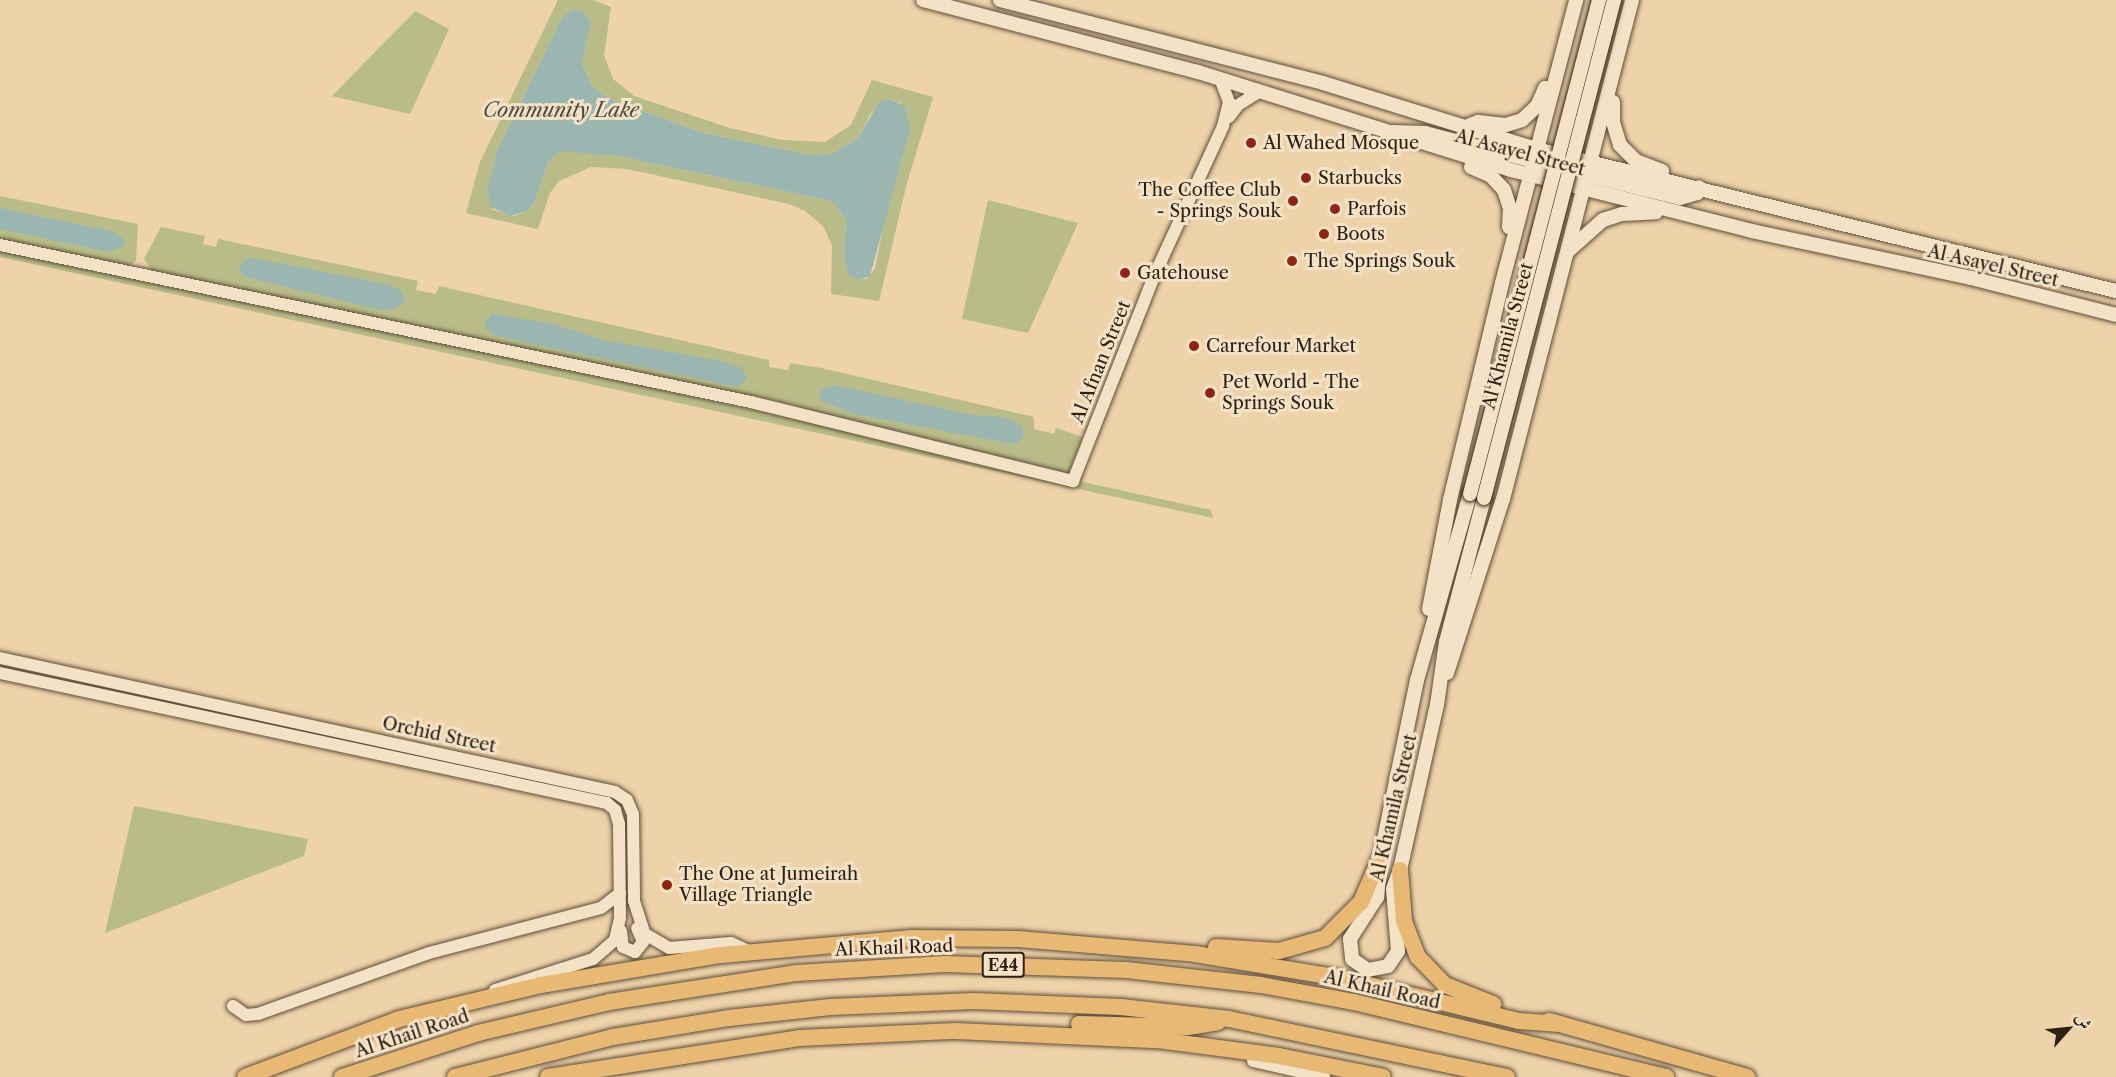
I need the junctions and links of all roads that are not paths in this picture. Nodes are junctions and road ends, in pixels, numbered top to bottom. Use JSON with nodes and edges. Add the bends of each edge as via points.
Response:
{"nodes":[{"id":1,"x":923,"y":0,"type":"edge"},
{"id":2,"x":1000,"y":0,"type":"edge"},
{"id":3,"x":1576,"y":0,"type":"edge"},
{"id":4,"x":1599,"y":0,"type":"edge"},
{"id":5,"x":1614,"y":0,"type":"edge"},
{"id":6,"x":1632,"y":0,"type":"edge"},
{"id":7,"x":1560,"y":60,"type":"junction"},
{"id":8,"x":1220,"y":79,"type":"junction"},
{"id":9,"x":1613,"y":84,"type":"junction"},
{"id":10,"x":1259,"y":92,"type":"junction"},
{"id":11,"x":1223,"y":126,"type":"junction"},
{"id":12,"x":1468,"y":128,"type":"junction"},
{"id":13,"x":1385,"y":133,"type":"junction"},
{"id":14,"x":1446,"y":152,"type":"junction"},
{"id":15,"x":1532,"y":162,"type":"junction"},
{"id":16,"x":1589,"y":169,"type":"junction"},
{"id":17,"x":1584,"y":189,"type":"junction"},
{"id":18,"x":1701,"y":189,"type":"junction"},
{"id":19,"x":1675,"y":212,"type":"junction"},
{"id":20,"x":0,"y":245,"type":"edge"},
{"id":21,"x":1565,"y":255,"type":"junction"},
{"id":22,"x":1508,"y":257,"type":"junction"},
{"id":23,"x":2116,"y":291,"type":"edge"},
{"id":24,"x":2116,"y":315,"type":"edge"},
{"id":25,"x":1425,"y":644,"type":"junction"},
{"id":26,"x":4,"y":662,"type":"edge"},
{"id":27,"x":0,"y":673,"type":"edge"},
{"id":28,"x":1437,"y":701,"type":"junction"},
{"id":29,"x":387,"y":742,"type":"junction"},
{"id":30,"x":346,"y":747,"type":"junction"},
{"id":31,"x":1380,"y":858,"type":"junction"},
{"id":32,"x":1400,"y":870,"type":"junction"},
{"id":33,"x":620,"y":893,"type":"junction"},
{"id":34,"x":634,"y":901,"type":"junction"},
{"id":35,"x":620,"y":918,"type":"junction"},
{"id":36,"x":1098,"y":945,"type":"junction"},
{"id":37,"x":748,"y":951,"type":"junction"},
{"id":38,"x":480,"y":998,"type":"junction"},
{"id":39,"x":233,"y":1006,"type":"dead end"},
{"id":40,"x":1229,"y":1019,"type":"junction"},
{"id":41,"x":1560,"y":1024,"type":"junction"},
{"id":42,"x":914,"y":1032,"type":"junction"},
{"id":43,"x":1194,"y":1044,"type":"junction"},
{"id":44,"x":620,"y":1066,"type":"junction"},
{"id":45,"x":245,"y":1077,"type":"edge"},
{"id":46,"x":342,"y":1077,"type":"edge"},
{"id":47,"x":455,"y":1077,"type":"edge"},
{"id":48,"x":548,"y":1077,"type":"edge"},
{"id":49,"x":590,"y":1077,"type":"edge"},
{"id":50,"x":1323,"y":1077,"type":"edge"},
{"id":51,"x":1383,"y":1077,"type":"edge"},
{"id":52,"x":1507,"y":1077,"type":"edge"},
{"id":53,"x":1666,"y":1077,"type":"edge"},
{"id":54,"x":1748,"y":1077,"type":"edge"}],
"edges":[{"from":1,"to":8,"type":"main road","name":"Al Asayel Street"},
{"from":2,"to":12,"type":"main road","name":"Al Asayel Street","via":[[1323,83]]},
{"from":3,"to":7,"type":"main road"},
{"from":4,"to":25,"type":"main road","name":"Al Khamila Street","bridge":true,"via":[[1470,494]]},
{"from":5,"to":28,"type":"main road","name":"Al Khamila Street","bridge":true,"via":[[1446,642]]},
{"from":6,"to":9,"type":"main road"},
{"from":7,"to":12,"type":"main road","via":[[1540,102],[1526,117],[1512,124],[1478,122]]},
{"from":7,"to":15,"type":"main road"},
{"from":8,"to":10,"type":"main road","name":"Al Asayel Street"},
{"from":8,"to":11,"type":"street","name":"Al Afnan Street","via":[[1229,102]]},
{"from":9,"to":16,"type":"main road"},
{"from":9,"to":18,"type":"main road","via":[[1615,134],[1627,154]]},
{"from":10,"to":11,"type":"street","name":"Al Afnan Street","via":[[1238,105]]},
{"from":10,"to":13,"type":"main road","name":"Al Asayel Street"},
{"from":11,"to":20,"type":"street","name":"Al Afnan Street","via":[[1155,274],[1073,481],[751,402]]},
{"from":12,"to":15,"type":"main road","name":"Al Asayel Street"},
{"from":13,"to":14,"type":"main road","name":"Al Asayel Street"},
{"from":13,"to":15,"type":"main road","via":[[1425,133]]},
{"from":14,"to":15,"type":"main road","name":"Al Asayel Street"},
{"from":14,"to":22,"type":"main road","via":[[1491,176],[1504,190],[1511,214]]},
{"from":15,"to":16,"type":"main road","name":"Al Asayel Street"},
{"from":15,"to":16,"type":"main road","via":[[1558,171]]},
{"from":15,"to":17,"type":"main road","name":"Al Asayel Street"},
{"from":15,"to":22,"type":"main road"},
{"from":16,"to":17,"type":"main road"},
{"from":16,"to":18,"type":"main road","name":"Al Asayel Street"},
{"from":17,"to":19,"type":"main road","name":"Al Asayel Street"},
{"from":17,"to":21,"type":"main road"},
{"from":18,"to":23,"type":"main road","name":"Al Asayel Street"},
{"from":19,"to":21,"type":"main road","via":[[1612,216],[1587,231]]},
{"from":19,"to":24,"type":"main road","name":"Al Asayel Street"},
{"from":21,"to":28,"type":"main road","via":[[1503,500]]},
{"from":22,"to":25,"type":"main road","via":[[1450,500]]},
{"from":25,"to":31,"type":"main road","name":"Al Khamila Street"},
{"from":26,"to":29,"type":"street","name":"Orchid Street"},
{"from":27,"to":30,"type":"street","name":"Orchid Street"},
{"from":28,"to":32,"type":"main road","name":"Al Khamila Street"},
{"from":29,"to":30,"type":"street","via":[[375,746],[354,743]]},
{"from":29,"to":34,"type":"street","name":"Orchid Street","via":[[622,795],[633,814]]},
{"from":30,"to":33,"type":"street","name":"Orchid Street","via":[[603,801],[619,819]]},
{"from":31,"to":32,"type":"main road","name":"Al Khamila Street","via":[[1377,897],[1348,945],[1352,959],[1368,970],[1388,966],[1398,951],[1391,902]]},
{"from":31,"to":36,"type":"highway","via":[[1368,892],[1354,912],[1334,932],[1308,946],[1269,951],[1139,940]]},
{"from":32,"to":41,"type":"highway","via":[[1406,930],[1430,972],[1462,994]]},
{"from":33,"to":35,"type":"street","name":"Orchid Street"},
{"from":33,"to":39,"type":"street","via":[[601,908],[396,963],[258,1014],[246,1015]]},
{"from":34,"to":35,"type":"street","via":[[634,921],[643,942],[635,952],[623,947]]},
{"from":34,"to":37,"type":"street","name":"Orchid Street","via":[[641,927],[660,944],[679,949],[731,943]]},
{"from":35,"to":38,"type":"street","name":"Orchid Street","via":[[615,940],[599,957]]},
{"from":36,"to":37,"type":"highway","via":[[943,937]]},
{"from":36,"to":41,"type":"highway","via":[[1285,968],[1519,1021]]},
{"from":37,"to":38,"type":"highway","via":[[611,971]]},
{"from":38,"to":45,"type":"highway","via":[[399,1019]]},
{"from":40,"to":42,"type":"highway","via":[[1188,1027],[959,1024]]},
{"from":40,"to":47,"type":"highway","number":"E44","via":[[1030,1002],[830,1007],[657,1029],[534,1055]]},
{"from":40,"to":52,"type":"highway","number":"E44"},
{"from":41,"to":54,"type":"highway"},
{"from":42,"to":43,"type":"highway","via":[[1078,1034]]},
{"from":42,"to":44,"type":"highway","via":[[770,1041]]},
{"from":43,"to":50,"type":"street","via":[[1219,1054]]},
{"from":43,"to":51,"type":"highway"},
{"from":44,"to":48,"type":"highway"},
{"from":44,"to":49,"type":"highway"},
{"from":46,"to":53,"type":"highway","name":"Al Khail Road","number":"E44","via":[[510,1024],[642,996],[806,972],[967,964],[1126,970],[1271,987],[1354,1002]]}]}
